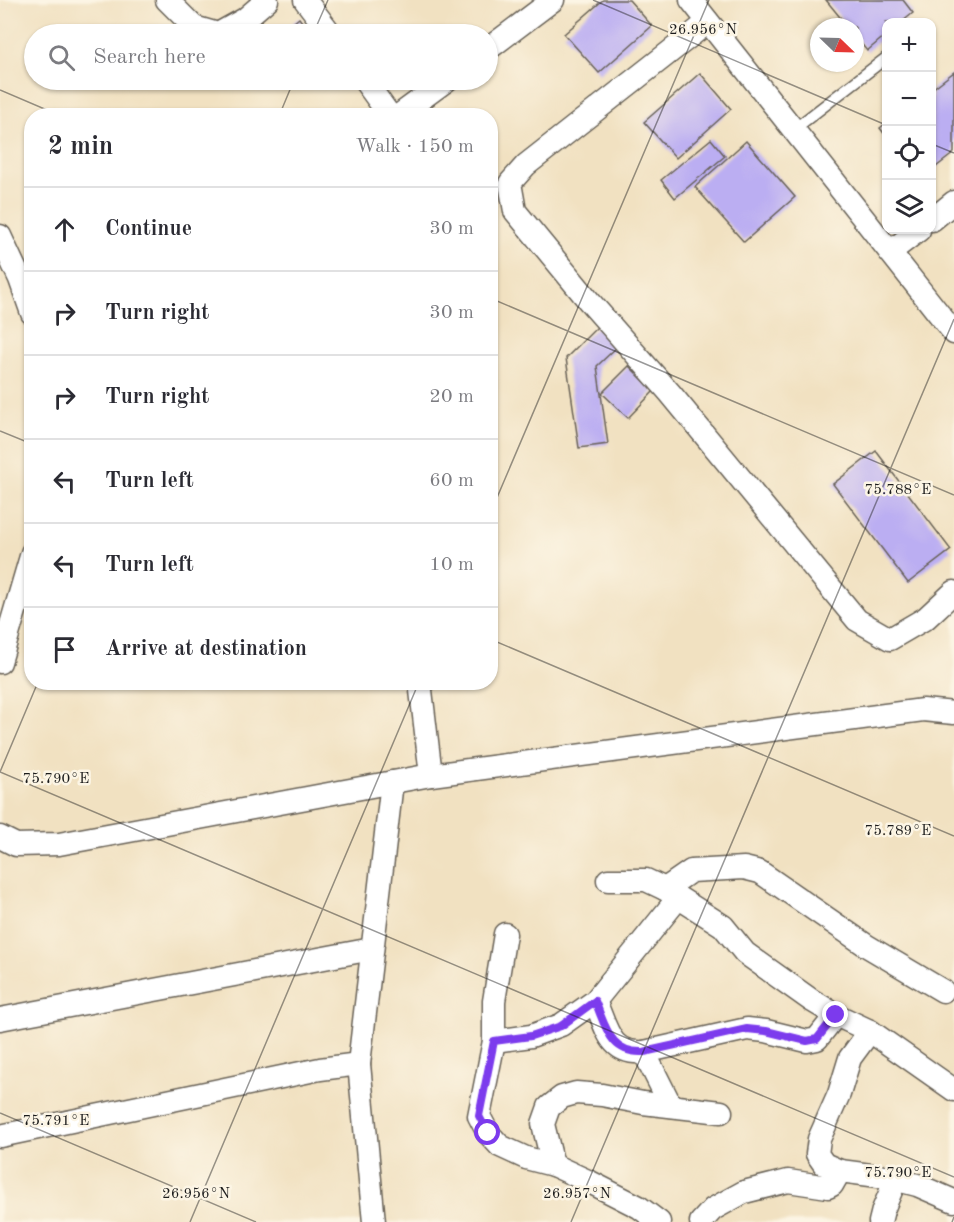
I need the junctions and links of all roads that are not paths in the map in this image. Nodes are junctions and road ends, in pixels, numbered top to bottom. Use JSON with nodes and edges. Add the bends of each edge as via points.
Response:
{"nodes":[{"id":1,"x":167,"y":0,"type":"edge"},
{"id":2,"x":267,"y":0,"type":"edge"},
{"id":3,"x":305,"y":0,"type":"edge"},
{"id":4,"x":554,"y":0,"type":"edge"},
{"id":5,"x":691,"y":0,"type":"edge"},
{"id":6,"x":708,"y":22,"type":"junction"},
{"id":7,"x":191,"y":24,"type":"edge"},
{"id":8,"x":236,"y":24,"type":"edge"},
{"id":9,"x":323,"y":24,"type":"edge"},
{"id":10,"x":498,"y":42,"type":"edge"},
{"id":11,"x":882,"y":61,"type":"edge"},
{"id":12,"x":371,"y":90,"type":"edge"},
{"id":13,"x":433,"y":90,"type":"edge"},
{"id":14,"x":384,"y":108,"type":"edge"},
{"id":15,"x":409,"y":108,"type":"edge"},
{"id":16,"x":793,"y":130,"type":"junction"},
{"id":17,"x":954,"y":202,"type":"edge"},
{"id":18,"x":936,"y":217,"type":"edge"},
{"id":19,"x":914,"y":234,"type":"edge"},
{"id":20,"x":0,"y":236,"type":"edge"},
{"id":21,"x":890,"y":252,"type":"junction"},
{"id":22,"x":24,"y":290,"type":"edge"},
{"id":23,"x":954,"y":333,"type":"edge"},
{"id":24,"x":24,"y":580,"type":"edge"},
{"id":25,"x":954,"y":592,"type":"edge"},
{"id":26,"x":0,"y":662,"type":"edge"},
{"id":27,"x":421,"y":690,"type":"edge"},
{"id":28,"x":954,"y":713,"type":"edge"},
{"id":29,"x":430,"y":775,"type":"junction"},
{"id":30,"x":393,"y":782,"type":"junction"},
{"id":31,"x":0,"y":837,"type":"edge"},
{"id":32,"x":608,"y":880,"type":"dead end"},
{"id":33,"x":672,"y":894,"type":"junction"},
{"id":34,"x":505,"y":934,"type":"dead end"},
{"id":35,"x":372,"y":949,"type":"junction"},
{"id":36,"x":943,"y":991,"type":"dead end"},
{"id":37,"x":595,"y":1001,"type":"junction"},
{"id":38,"x":836,"y":1015,"type":"junction"},
{"id":39,"x":0,"y":1019,"type":"edge"},
{"id":40,"x":870,"y":1031,"type":"junction"},
{"id":41,"x":494,"y":1041,"type":"junction"},
{"id":42,"x":644,"y":1052,"type":"junction"},
{"id":43,"x":358,"y":1064,"type":"junction"},
{"id":44,"x":954,"y":1090,"type":"edge"},
{"id":45,"x":671,"y":1106,"type":"junction"},
{"id":46,"x":721,"y":1112,"type":"dead end"},
{"id":47,"x":0,"y":1136,"type":"edge"},
{"id":48,"x":553,"y":1165,"type":"junction"},
{"id":49,"x":840,"y":1171,"type":"junction"},
{"id":50,"x":896,"y":1179,"type":"junction"},
{"id":51,"x":954,"y":1201,"type":"edge"},
{"id":52,"x":374,"y":1222,"type":"edge"},
{"id":53,"x":659,"y":1222,"type":"edge"},
{"id":54,"x":701,"y":1222,"type":"edge"},
{"id":55,"x":880,"y":1222,"type":"edge"}],
"edges":[{"from":1,"to":7,"type":"street"},
{"from":2,"to":8,"type":"street"},
{"from":3,"to":9,"type":"street"},
{"from":4,"to":10,"type":"street"},
{"from":5,"to":6,"type":"street"},
{"from":6,"to":16,"type":"street"},
{"from":6,"to":25,"type":"street","via":[[526,165],[510,183],[514,211],[857,620],[890,639],[926,618]]},
{"from":11,"to":16,"type":"lane"},
{"from":12,"to":14,"type":"street"},
{"from":13,"to":15,"type":"street"},
{"from":16,"to":21,"type":"street"},
{"from":17,"to":18,"type":"street"},
{"from":19,"to":21,"type":"street"},
{"from":20,"to":22,"type":"street"},
{"from":21,"to":23,"type":"street"},
{"from":24,"to":26,"type":"street"},
{"from":27,"to":29,"type":"street"},
{"from":28,"to":29,"type":"street","via":[[923,710]]},
{"from":29,"to":30,"type":"street"},
{"from":30,"to":31,"type":"street","via":[[58,844],[16,845]]},
{"from":30,"to":35,"type":"street"},
{"from":32,"to":33,"type":"street","via":[[646,880]]},
{"from":33,"to":36,"type":"street","via":[[691,871],[744,868],[760,872],[867,946]]},
{"from":33,"to":37,"type":"street"},
{"from":33,"to":38,"type":"street","via":[[723,926],[745,953]]},
{"from":34,"to":41,"type":"street","via":[[494,1001]]},
{"from":35,"to":39,"type":"street"},
{"from":35,"to":43,"type":"street"},
{"from":37,"to":41,"type":"street","via":[[561,1026],[531,1036]]},
{"from":37,"to":42,"type":"street","via":[[613,1041],[622,1050]]},
{"from":38,"to":40,"type":"street"},
{"from":38,"to":42,"type":"street","via":[[817,1039],[807,1041],[747,1029]]},
{"from":40,"to":44,"type":"street"},
{"from":40,"to":49,"type":"street","via":[[849,1058],[839,1094],[819,1139],[817,1154],[824,1164]]},
{"from":41,"to":48,"type":"street","via":[[479,1116],[500,1146]]},
{"from":42,"to":45,"type":"street"},
{"from":43,"to":47,"type":"street"},
{"from":43,"to":52,"type":"street"},
{"from":45,"to":46,"type":"street"},
{"from":45,"to":48,"type":"street","via":[[602,1095],[576,1093],[562,1097],[549,1107],[543,1124]]},
{"from":48,"to":53,"type":"street","via":[[639,1207]]},
{"from":49,"to":50,"type":"street"},
{"from":49,"to":54,"type":"street","via":[[828,1187],[788,1181],[744,1192],[713,1209]]},
{"from":50,"to":51,"type":"street"},
{"from":50,"to":55,"type":"street"}]}
